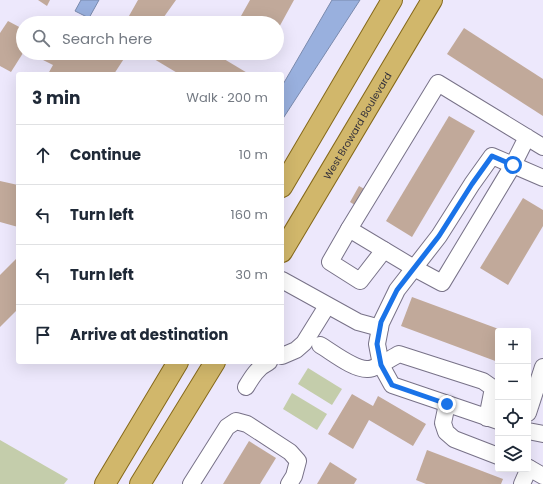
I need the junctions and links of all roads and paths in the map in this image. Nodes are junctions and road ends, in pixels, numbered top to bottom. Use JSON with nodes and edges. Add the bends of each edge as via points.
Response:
{"nodes":[{"id":1,"x":392,"y":0,"type":"edge"},
{"id":2,"x":432,"y":0,"type":"edge"},
{"id":3,"x":527,"y":137,"type":"junction"},
{"id":4,"x":543,"y":147,"type":"edge"},
{"id":5,"x":513,"y":165,"type":"junction"},
{"id":6,"x":543,"y":178,"type":"edge"},
{"id":7,"x":284,"y":184,"type":"edge"},
{"id":8,"x":349,"y":230,"type":"junction"},
{"id":9,"x":284,"y":249,"type":"edge"},
{"id":10,"x":384,"y":250,"type":"junction"},
{"id":11,"x":414,"y":268,"type":"junction"},
{"id":12,"x":284,"y":281,"type":"edge"},
{"id":13,"x":327,"y":306,"type":"junction"},
{"id":14,"x":380,"y":328,"type":"junction"},
{"id":15,"x":320,"y":345,"type":"dead end"},
{"id":16,"x":284,"y":355,"type":"edge"},
{"id":17,"x":177,"y":364,"type":"edge"},
{"id":18,"x":214,"y":364,"type":"edge"},
{"id":19,"x":266,"y":364,"type":"edge"},
{"id":20,"x":381,"y":365,"type":"junction"},
{"id":21,"x":543,"y":367,"type":"edge"},
{"id":22,"x":246,"y":387,"type":"dead end"},
{"id":23,"x":447,"y":404,"type":"junction"},
{"id":24,"x":531,"y":404,"type":"edge"},
{"id":25,"x":493,"y":420,"type":"edge"},
{"id":26,"x":531,"y":432,"type":"edge"},
{"id":27,"x":543,"y":434,"type":"edge"},
{"id":28,"x":495,"y":455,"type":"edge"},
{"id":29,"x":531,"y":470,"type":"edge"},
{"id":30,"x":526,"y":472,"type":"edge"},
{"id":31,"x":543,"y":476,"type":"edge"},
{"id":32,"x":105,"y":484,"type":"edge"},
{"id":33,"x":140,"y":484,"type":"edge"},
{"id":34,"x":192,"y":484,"type":"edge"},
{"id":35,"x":289,"y":484,"type":"edge"},
{"id":36,"x":522,"y":484,"type":"edge"}],
"edges":[{"from":1,"to":7,"type":"main road"},
{"from":2,"to":9,"type":"main road","name":"West Broward Boulevard"},
{"from":3,"to":4,"type":"street"},
{"from":3,"to":5,"type":"street"},
{"from":3,"to":8,"type":"street","via":[[438,83]]},
{"from":5,"to":6,"type":"street"},
{"from":5,"to":11,"type":"street","via":[[492,156],[439,236]]},
{"from":5,"to":11,"type":"street","via":[[442,283]]},
{"from":8,"to":10,"type":"street"},
{"from":8,"to":10,"type":"street","via":[[330,262],[360,281]]},
{"from":10,"to":11,"type":"street"},
{"from":11,"to":14,"type":"street","via":[[397,290]]},
{"from":12,"to":13,"type":"street"},
{"from":13,"to":14,"type":"street","via":[[358,322]]},
{"from":13,"to":16,"type":"street","via":[[304,343]]},
{"from":14,"to":20,"type":"street","via":[[377,344]]},
{"from":15,"to":20,"type":"street","via":[[355,367],[368,369]]},
{"from":17,"to":32,"type":"main road"},
{"from":18,"to":33,"type":"main road"},
{"from":19,"to":22,"type":"street","via":[[259,369]]},
{"from":20,"to":23,"type":"street","via":[[392,385]]},
{"from":20,"to":25,"type":"street","via":[[399,354],[483,381],[493,388]]},
{"from":21,"to":24,"type":"street"},
{"from":23,"to":25,"type":"street"},
{"from":23,"to":28,"type":"street","via":[[443,422],[446,432],[454,439]]},
{"from":26,"to":27,"type":"street"},
{"from":29,"to":31,"type":"street"},
{"from":30,"to":36,"type":"street"},
{"from":34,"to":35,"type":"street","via":[[227,428],[236,421],[247,424],[290,452],[298,461]]}]}
